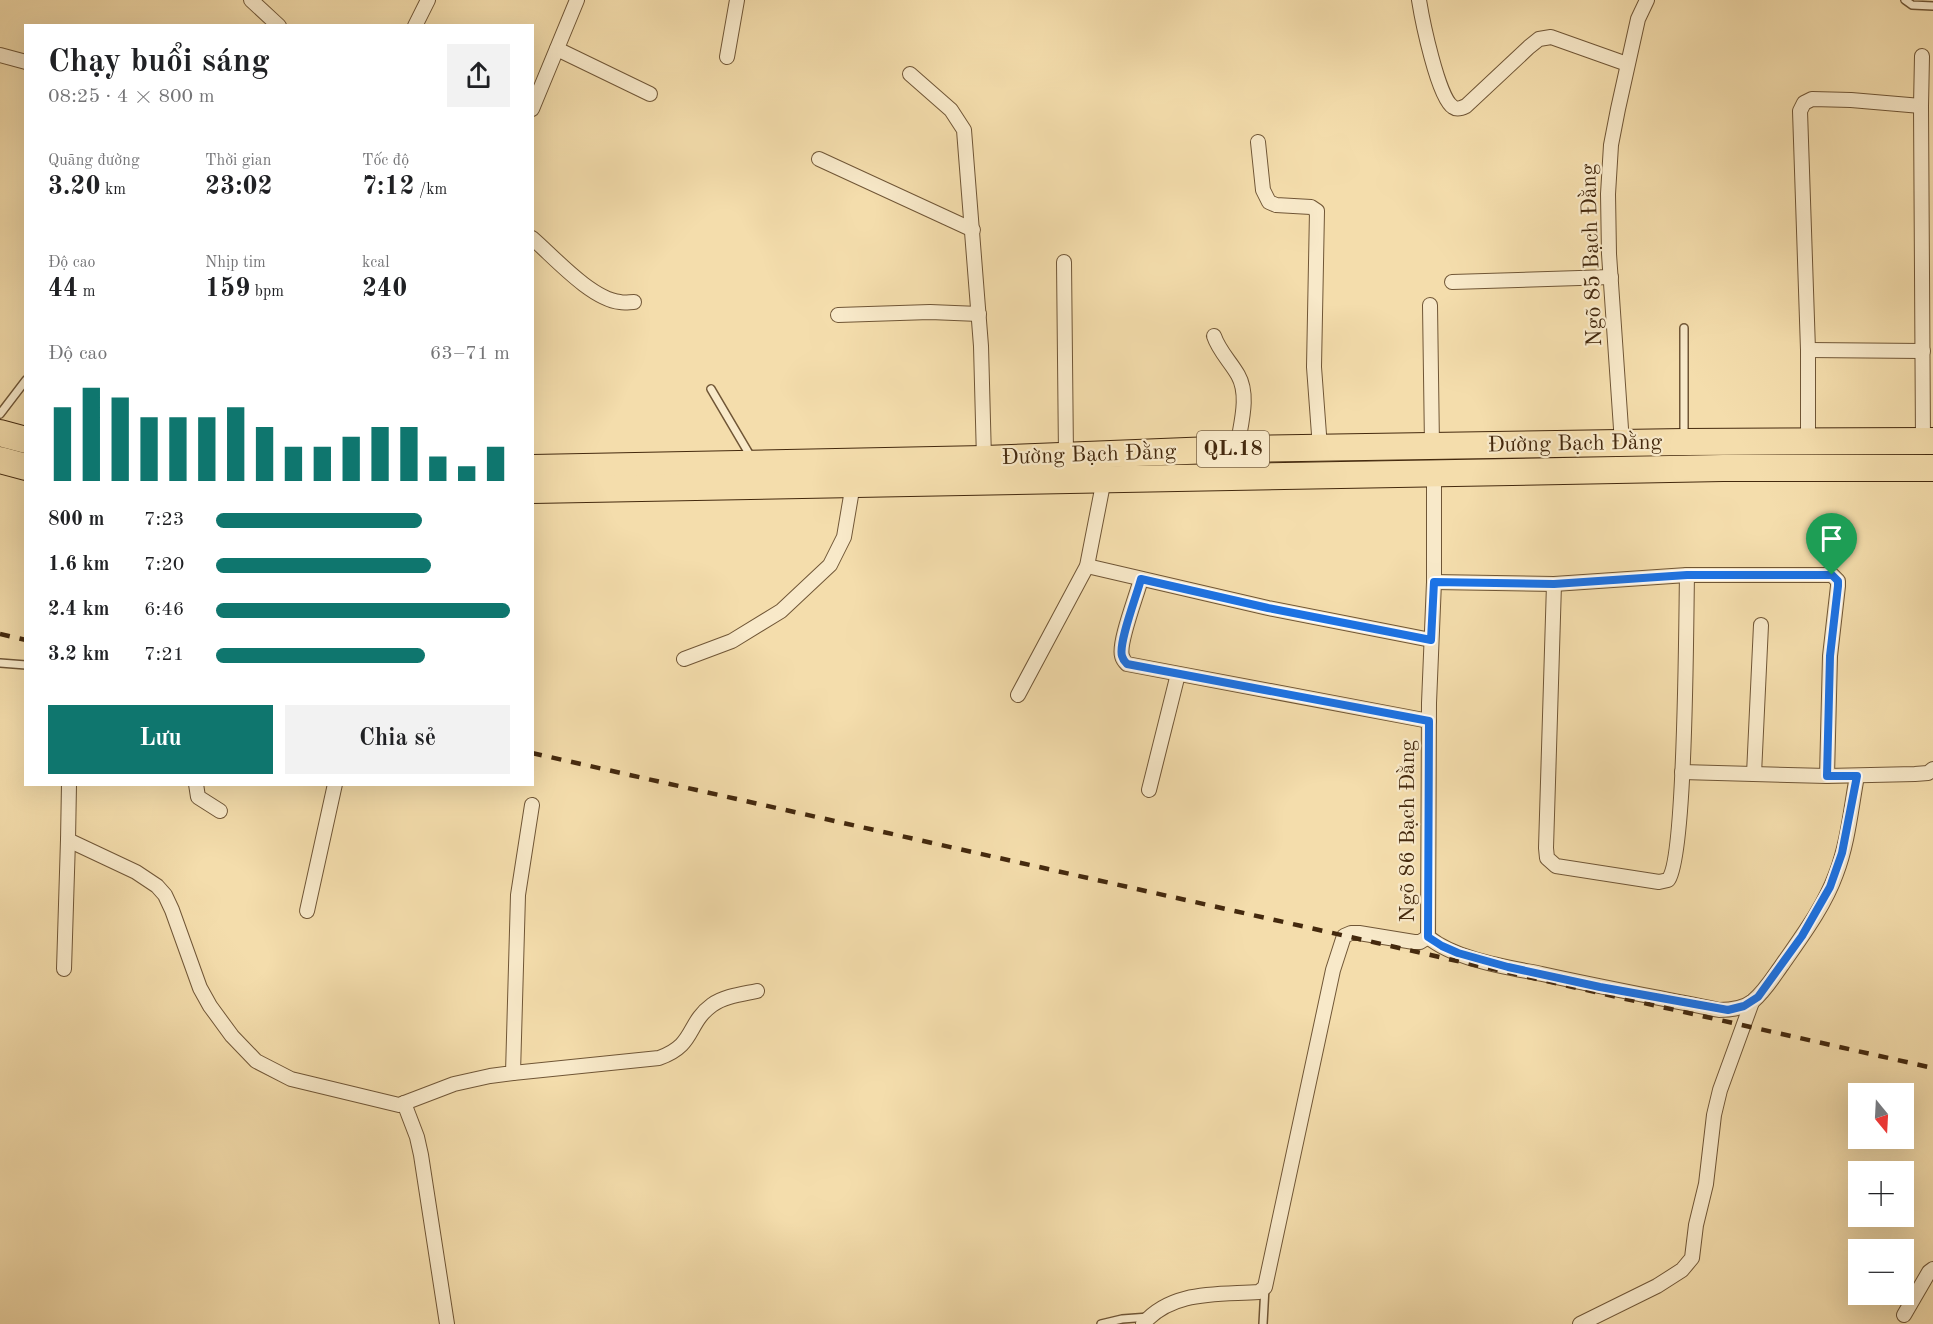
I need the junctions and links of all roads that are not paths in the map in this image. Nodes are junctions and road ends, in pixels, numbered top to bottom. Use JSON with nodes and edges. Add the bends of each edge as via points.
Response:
{"nodes":[{"id":1,"x":251,"y":0,"type":"edge"},
{"id":2,"x":428,"y":0,"type":"edge"},
{"id":3,"x":577,"y":0,"type":"edge"},
{"id":4,"x":737,"y":0,"type":"edge"},
{"id":5,"x":1419,"y":0,"type":"edge"},
{"id":6,"x":1647,"y":0,"type":"edge"},
{"id":7,"x":1905,"y":0,"type":"edge"},
{"id":8,"x":1933,"y":6,"type":"edge"},
{"id":9,"x":277,"y":24,"type":"edge"},
{"id":10,"x":416,"y":24,"type":"edge"},
{"id":11,"x":557,"y":49,"type":"junction"},
{"id":12,"x":0,"y":55,"type":"edge"},
{"id":13,"x":1922,"y":56,"type":"dead end"},
{"id":14,"x":727,"y":57,"type":"dead end"},
{"id":15,"x":24,"y":61,"type":"edge"},
{"id":16,"x":1627,"y":63,"type":"junction"},
{"id":17,"x":910,"y":74,"type":"dead end"},
{"id":18,"x":650,"y":94,"type":"dead end"},
{"id":19,"x":534,"y":104,"type":"edge"},
{"id":20,"x":1921,"y":106,"type":"junction"},
{"id":21,"x":1258,"y":142,"type":"dead end"},
{"id":22,"x":819,"y":159,"type":"dead end"},
{"id":23,"x":973,"y":230,"type":"junction"},
{"id":24,"x":534,"y":240,"type":"edge"},
{"id":25,"x":1064,"y":262,"type":"dead end"},
{"id":26,"x":1611,"y":278,"type":"junction"},
{"id":27,"x":1452,"y":282,"type":"dead end"},
{"id":28,"x":634,"y":302,"type":"dead end"},
{"id":29,"x":1430,"y":305,"type":"dead end"},
{"id":30,"x":979,"y":314,"type":"junction"},
{"id":31,"x":838,"y":315,"type":"dead end"},
{"id":32,"x":1684,"y":328,"type":"dead end"},
{"id":33,"x":1214,"y":336,"type":"dead end"},
{"id":34,"x":1808,"y":350,"type":"junction"},
{"id":35,"x":1923,"y":351,"type":"junction"},
{"id":36,"x":24,"y":383,"type":"edge"},
{"id":37,"x":711,"y":389,"type":"dead end"},
{"id":38,"x":0,"y":414,"type":"edge"},
{"id":39,"x":0,"y":433,"type":"edge"},
{"id":40,"x":24,"y":439,"type":"edge"},
{"id":41,"x":1808,"y":440,"type":"junction"},
{"id":42,"x":1928,"y":441,"type":"edge"},
{"id":43,"x":1622,"y":442,"type":"junction"},
{"id":44,"x":1679,"y":442,"type":"junction"},
{"id":45,"x":1432,"y":446,"type":"junction"},
{"id":46,"x":1237,"y":448,"type":"junction"},
{"id":47,"x":1320,"y":448,"type":"junction"},
{"id":48,"x":1066,"y":456,"type":"junction"},
{"id":49,"x":984,"y":459,"type":"junction"},
{"id":50,"x":0,"y":460,"type":"edge"},
{"id":51,"x":755,"y":464,"type":"junction"},
{"id":52,"x":24,"y":466,"type":"edge"},
{"id":53,"x":534,"y":468,"type":"edge"},
{"id":54,"x":1933,"y":468,"type":"edge"},
{"id":55,"x":1676,"y":469,"type":"junction"},
{"id":56,"x":1434,"y":473,"type":"junction"},
{"id":57,"x":1104,"y":479,"type":"junction"},
{"id":58,"x":853,"y":484,"type":"junction"},
{"id":59,"x":534,"y":490,"type":"edge"},
{"id":60,"x":1087,"y":566,"type":"junction"},
{"id":61,"x":1687,"y":575,"type":"junction"},
{"id":62,"x":1141,"y":579,"type":"junction"},
{"id":63,"x":1434,"y":582,"type":"junction"},
{"id":64,"x":1554,"y":584,"type":"junction"},
{"id":65,"x":1761,"y":625,"type":"dead end"},
{"id":66,"x":1431,"y":640,"type":"junction"},
{"id":67,"x":684,"y":659,"type":"dead end"},
{"id":68,"x":0,"y":663,"type":"edge"},
{"id":69,"x":24,"y":665,"type":"edge"},
{"id":70,"x":1178,"y":674,"type":"junction"},
{"id":71,"x":1018,"y":695,"type":"dead end"},
{"id":72,"x":1429,"y":721,"type":"junction"},
{"id":73,"x":1933,"y":769,"type":"edge"},
{"id":74,"x":1682,"y":772,"type":"junction"},
{"id":75,"x":1754,"y":774,"type":"junction"},
{"id":76,"x":1827,"y":776,"type":"junction"},
{"id":77,"x":1857,"y":776,"type":"junction"},
{"id":78,"x":69,"y":786,"type":"edge"},
{"id":79,"x":196,"y":786,"type":"edge"},
{"id":80,"x":335,"y":786,"type":"edge"},
{"id":81,"x":1149,"y":790,"type":"dead end"},
{"id":82,"x":532,"y":805,"type":"dead end"},
{"id":83,"x":220,"y":811,"type":"dead end"},
{"id":84,"x":68,"y":840,"type":"junction"},
{"id":85,"x":307,"y":911,"type":"dead end"},
{"id":86,"x":1428,"y":937,"type":"junction"},
{"id":87,"x":64,"y":969,"type":"dead end"},
{"id":88,"x":758,"y":990,"type":"dead end"},
{"id":89,"x":1752,"y":1002,"type":"junction"},
{"id":90,"x":513,"y":1073,"type":"junction"},
{"id":91,"x":404,"y":1103,"type":"junction"},
{"id":92,"x":1933,"y":1269,"type":"edge"},
{"id":93,"x":1265,"y":1287,"type":"junction"},
{"id":94,"x":1904,"y":1315,"type":"dead end"},
{"id":95,"x":1146,"y":1320,"type":"edge"},
{"id":96,"x":447,"y":1324,"type":"edge"},
{"id":97,"x":1101,"y":1324,"type":"edge"},
{"id":98,"x":1263,"y":1324,"type":"edge"},
{"id":99,"x":1581,"y":1324,"type":"edge"}],
"edges":[{"from":1,"to":9,"type":"street"},
{"from":2,"to":10,"type":"street"},
{"from":3,"to":11,"type":"street"},
{"from":4,"to":14,"type":"street"},
{"from":5,"to":16,"type":"street","via":[[1431,56],[1452,107],[1466,106],[1545,37]]},
{"from":6,"to":16,"type":"street","name":"Ngõ 85 Bạch Đằng"},
{"from":7,"to":8,"type":"lane","via":[[1912,5]]},
{"from":11,"to":18,"type":"street"},
{"from":11,"to":19,"type":"street"},
{"from":12,"to":15,"type":"street"},
{"from":13,"to":20,"type":"street"},
{"from":16,"to":26,"type":"street","name":"Ngõ 85 Bạch Đằng","via":[[1611,145]]},
{"from":17,"to":23,"type":"street","via":[[951,110],[964,130]]},
{"from":20,"to":34,"type":"street","via":[[1812,99],[1800,111]]},
{"from":20,"to":35,"type":"street"},
{"from":21,"to":47,"type":"street","via":[[1263,190],[1269,202],[1317,211],[1314,367]]},
{"from":22,"to":23,"type":"street"},
{"from":23,"to":30,"type":"street"},
{"from":24,"to":28,"type":"street","via":[[589,288],[606,298]]},
{"from":25,"to":48,"type":"street"},
{"from":26,"to":27,"type":"street"},
{"from":26,"to":43,"type":"street","name":"Ngõ 85 Bạch Đằng"},
{"from":29,"to":45,"type":"street"},
{"from":30,"to":31,"type":"street"},
{"from":30,"to":49,"type":"street"},
{"from":32,"to":44,"type":"lane"},
{"from":33,"to":46,"type":"street","via":[[1243,389]]},
{"from":34,"to":35,"type":"street"},
{"from":34,"to":41,"type":"street"},
{"from":35,"to":42,"type":"street"},
{"from":36,"to":38,"type":"lane"},
{"from":37,"to":51,"type":"lane"},
{"from":39,"to":40,"type":"highway"},
{"from":41,"to":42,"type":"highway","name":"Đường Bạch Đằng","number":"QL.18"},
{"from":41,"to":44,"type":"highway","name":"Đường Bạch Đằng","number":"QL.18"},
{"from":43,"to":44,"type":"highway","name":"Đường Bạch Đằng","number":"QL.18"},
{"from":43,"to":45,"type":"highway","name":"Đường Bạch Đằng","number":"QL.18"},
{"from":44,"to":55,"type":"highway"},
{"from":45,"to":47,"type":"highway","name":"Đường Bạch Đằng","number":"QL.18"},
{"from":46,"to":47,"type":"highway","name":"Đường Bạch Đằng","number":"QL.18"},
{"from":46,"to":48,"type":"highway","name":"Đường Bạch Đằng","number":"QL.18"},
{"from":48,"to":49,"type":"highway","name":"Đường Bạch Đằng","number":"QL.18"},
{"from":49,"to":51,"type":"highway","name":"Đường Bạch Đằng","number":"QL.18"},
{"from":50,"to":52,"type":"highway"},
{"from":51,"to":53,"type":"highway","name":"Đường Bạch Đằng","number":"QL.18"},
{"from":54,"to":55,"type":"highway","name":"Đường Bạch Đằng","number":"QL.18"},
{"from":55,"to":56,"type":"highway","name":"Đường Bạch Đằng","number":"QL.18"},
{"from":56,"to":57,"type":"highway","name":"Đường Bạch Đằng","number":"QL.18"},
{"from":56,"to":63,"type":"street","name":"Ngõ 86 Bạch Đằng"},
{"from":57,"to":58,"type":"highway","name":"Đường Bạch Đằng","number":"QL.18"},
{"from":57,"to":60,"type":"street"},
{"from":58,"to":59,"type":"highway","name":"Đường Bạch Đằng","number":"QL.18"},
{"from":58,"to":67,"type":"street","via":[[844,537],[831,565],[782,611],[732,641]]},
{"from":60,"to":62,"type":"street"},
{"from":60,"to":71,"type":"street"},
{"from":61,"to":64,"type":"street"},
{"from":61,"to":74,"type":"street"},
{"from":61,"to":76,"type":"street","via":[[1835,578],[1838,586],[1830,656]]},
{"from":62,"to":66,"type":"street"},
{"from":62,"to":70,"type":"street","via":[[1122,641],[1123,660]]},
{"from":63,"to":64,"type":"street"},
{"from":63,"to":66,"type":"street","name":"Ngõ 86 Bạch Đằng"},
{"from":64,"to":74,"type":"street","via":[[1547,858],[1556,866],[1659,882],[1668,880],[1674,867]]},
{"from":65,"to":75,"type":"street"},
{"from":66,"to":72,"type":"street","name":"Ngõ 86 Bạch Đằng"},
{"from":68,"to":69,"type":"lane"},
{"from":70,"to":72,"type":"street"},
{"from":70,"to":81,"type":"street"},
{"from":72,"to":86,"type":"street","name":"Ngõ 86 Bạch Đằng"},
{"from":73,"to":77,"type":"street","via":[[1928,773]]},
{"from":74,"to":75,"type":"street"},
{"from":75,"to":76,"type":"street"},
{"from":76,"to":77,"type":"street"},
{"from":77,"to":89,"type":"street","via":[[1842,853],[1830,887],[1796,945]]},
{"from":78,"to":84,"type":"street"},
{"from":79,"to":83,"type":"street","via":[[198,797]]},
{"from":80,"to":85,"type":"street"},
{"from":82,"to":90,"type":"street","via":[[518,895]]},
{"from":84,"to":87,"type":"street"},
{"from":84,"to":91,"type":"street","via":[[148,879],[165,895],[200,988],[232,1036],[256,1061],[311,1085],[388,1103]]},
{"from":86,"to":89,"type":"street","via":[[1458,953],[1508,967],[1622,991],[1719,1010]]},
{"from":86,"to":93,"type":"street","via":[[1414,942],[1359,933],[1344,936],[1330,981]]},
{"from":88,"to":90,"type":"street","via":[[714,1004],[702,1014],[683,1045],[666,1055]]},
{"from":89,"to":99,"type":"street","via":[[1714,1115],[1692,1258],[1682,1270],[1657,1286]]},
{"from":90,"to":91,"type":"street","via":[[454,1084]]},
{"from":91,"to":96,"type":"street","via":[[421,1155]]},
{"from":92,"to":94,"type":"street"},
{"from":93,"to":95,"type":"street","via":[[1258,1292],[1176,1300]]},
{"from":93,"to":98,"type":"lane"},
{"from":95,"to":97,"type":"lane","via":[[1122,1319]]}]}
